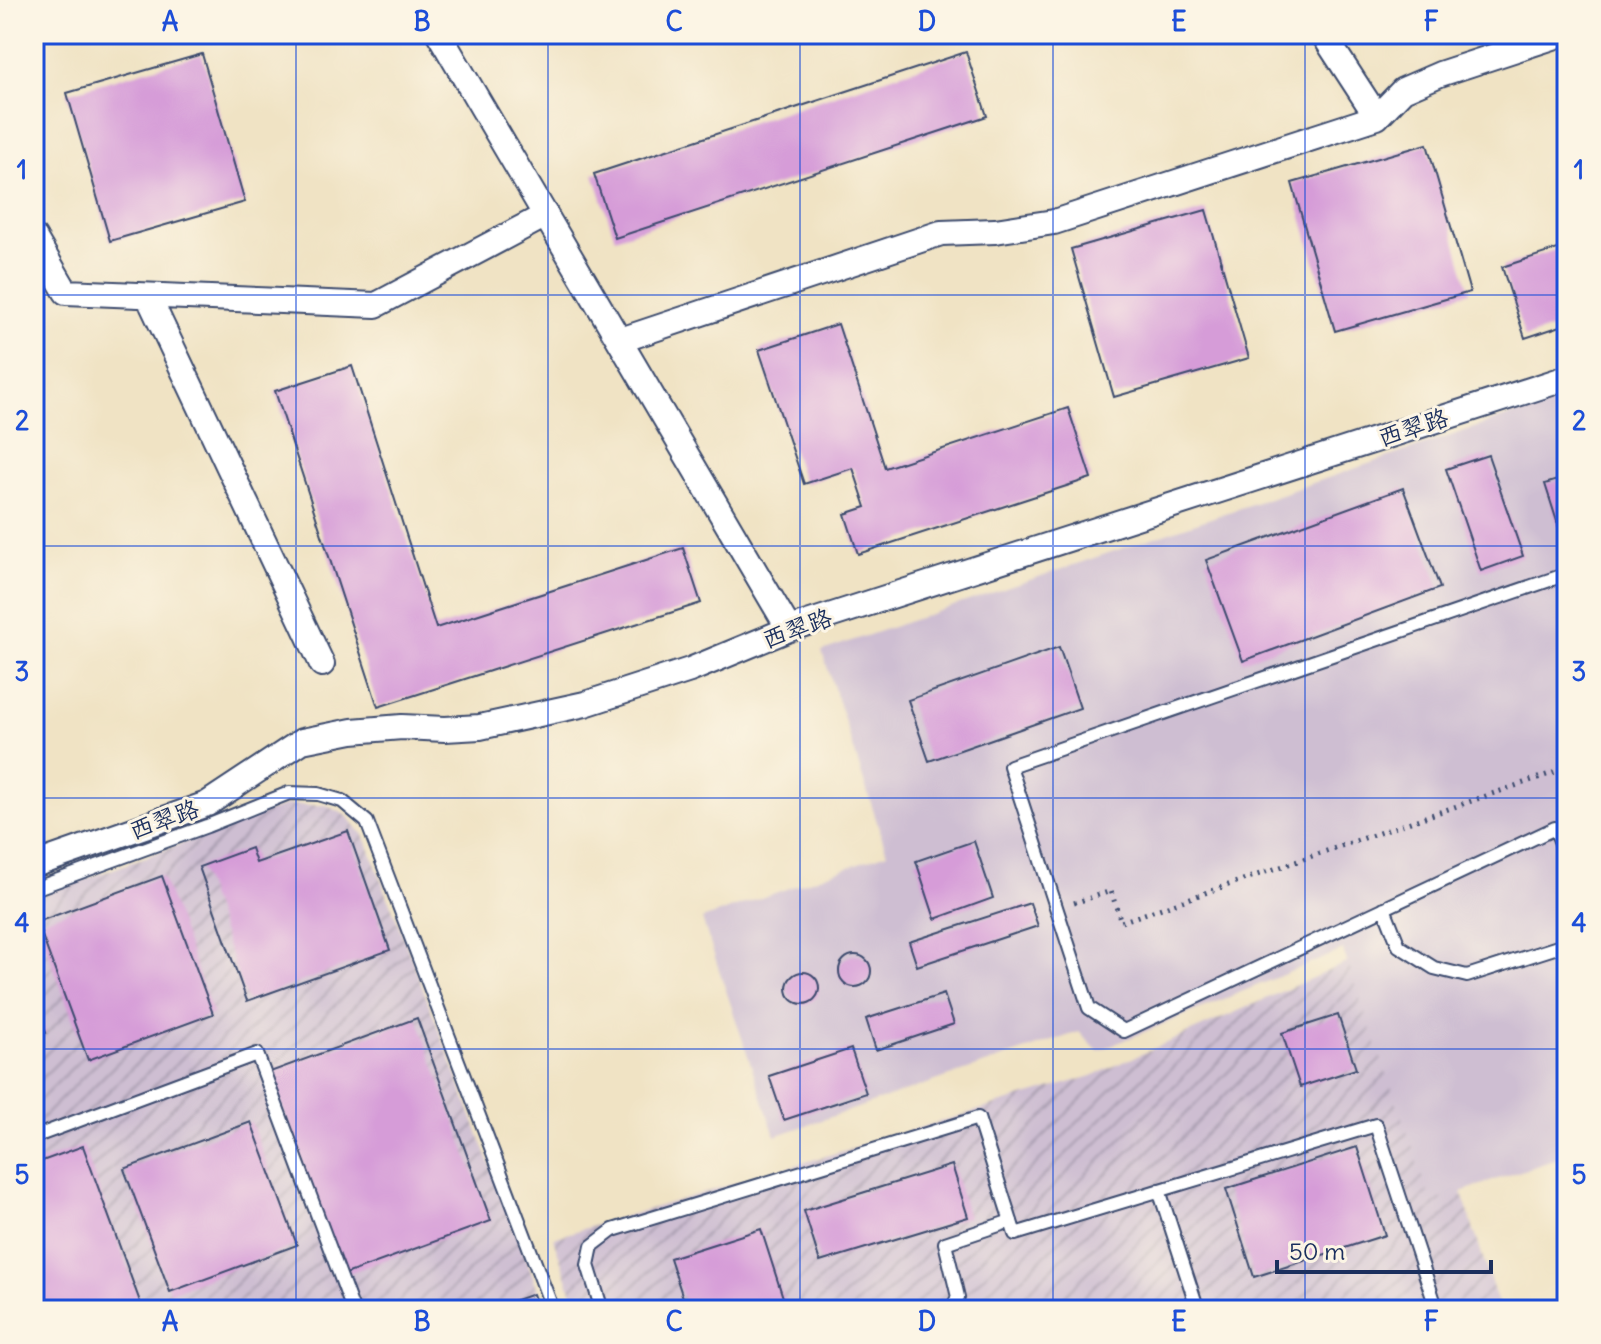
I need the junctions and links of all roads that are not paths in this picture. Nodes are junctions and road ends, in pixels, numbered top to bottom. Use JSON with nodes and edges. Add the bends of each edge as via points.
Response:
{"nodes":[{"id":1,"x":439,"y":34,"type":"edge"},
{"id":2,"x":1323,"y":34,"type":"edge"},
{"id":3,"x":1562,"y":34,"type":"edge"},
{"id":4,"x":1377,"y":117,"type":"junction"},
{"id":5,"x":546,"y":215,"type":"junction"},
{"id":6,"x":34,"y":237,"type":"edge"},
{"id":7,"x":148,"y":296,"type":"junction"},
{"id":8,"x":621,"y":340,"type":"junction"},
{"id":9,"x":1567,"y":378,"type":"edge"},
{"id":10,"x":1567,"y":574,"type":"edge"},
{"id":11,"x":789,"y":629,"type":"junction"},
{"id":12,"x":322,"y":664,"type":"dead end"},
{"id":13,"x":1567,"y":858,"type":"edge"},
{"id":14,"x":34,"y":865,"type":"edge"},
{"id":15,"x":34,"y":889,"type":"edge"},
{"id":16,"x":1384,"y":908,"type":"junction"},
{"id":17,"x":1567,"y":944,"type":"edge"},
{"id":18,"x":34,"y":1137,"type":"edge"},
{"id":19,"x":1159,"y":1190,"type":"junction"},
{"id":20,"x":1011,"y":1221,"type":"junction"},
{"id":21,"x":353,"y":1310,"type":"edge"},
{"id":22,"x":553,"y":1310,"type":"edge"},
{"id":23,"x":602,"y":1310,"type":"edge"},
{"id":24,"x":951,"y":1310,"type":"edge"},
{"id":25,"x":1198,"y":1310,"type":"edge"},
{"id":26,"x":1437,"y":1310,"type":"edge"}],
"edges":[{"from":1,"to":5,"type":"street"},
{"from":2,"to":4,"type":"street"},
{"from":3,"to":4,"type":"street","via":[[1403,90]]},
{"from":4,"to":8,"type":"street","via":[[1054,222],[941,233]]},
{"from":5,"to":7,"type":"street","via":[[376,305]]},
{"from":5,"to":8,"type":"street"},
{"from":6,"to":7,"type":"street","via":[[66,292]]},
{"from":7,"to":12,"type":"street"},
{"from":8,"to":11,"type":"street"},
{"from":9,"to":11,"type":"street","name":"西翠路"},
{"from":10,"to":16,"type":"lane","via":[[1010,766],[1089,1008],[1124,1031]]},
{"from":11,"to":14,"type":"street","name":"西翠路","via":[[690,670],[585,704],[480,727],[402,727],[302,741],[207,804]]},
{"from":13,"to":16,"type":"lane","via":[[1555,828]]},
{"from":15,"to":22,"type":"lane","via":[[289,793],[342,801],[367,822]]},
{"from":16,"to":17,"type":"lane","via":[[1399,946],[1434,968],[1467,976]]},
{"from":18,"to":21,"type":"lane","via":[[257,1054]]},
{"from":19,"to":20,"type":"lane","via":[[1015,1234]]},
{"from":19,"to":25,"type":"lane"},
{"from":19,"to":26,"type":"lane","via":[[1376,1125]]},
{"from":20,"to":23,"type":"lane","via":[[978,1118],[613,1230],[592,1246],[588,1265]]},
{"from":20,"to":24,"type":"lane","via":[[945,1243],[958,1297]]}]}
